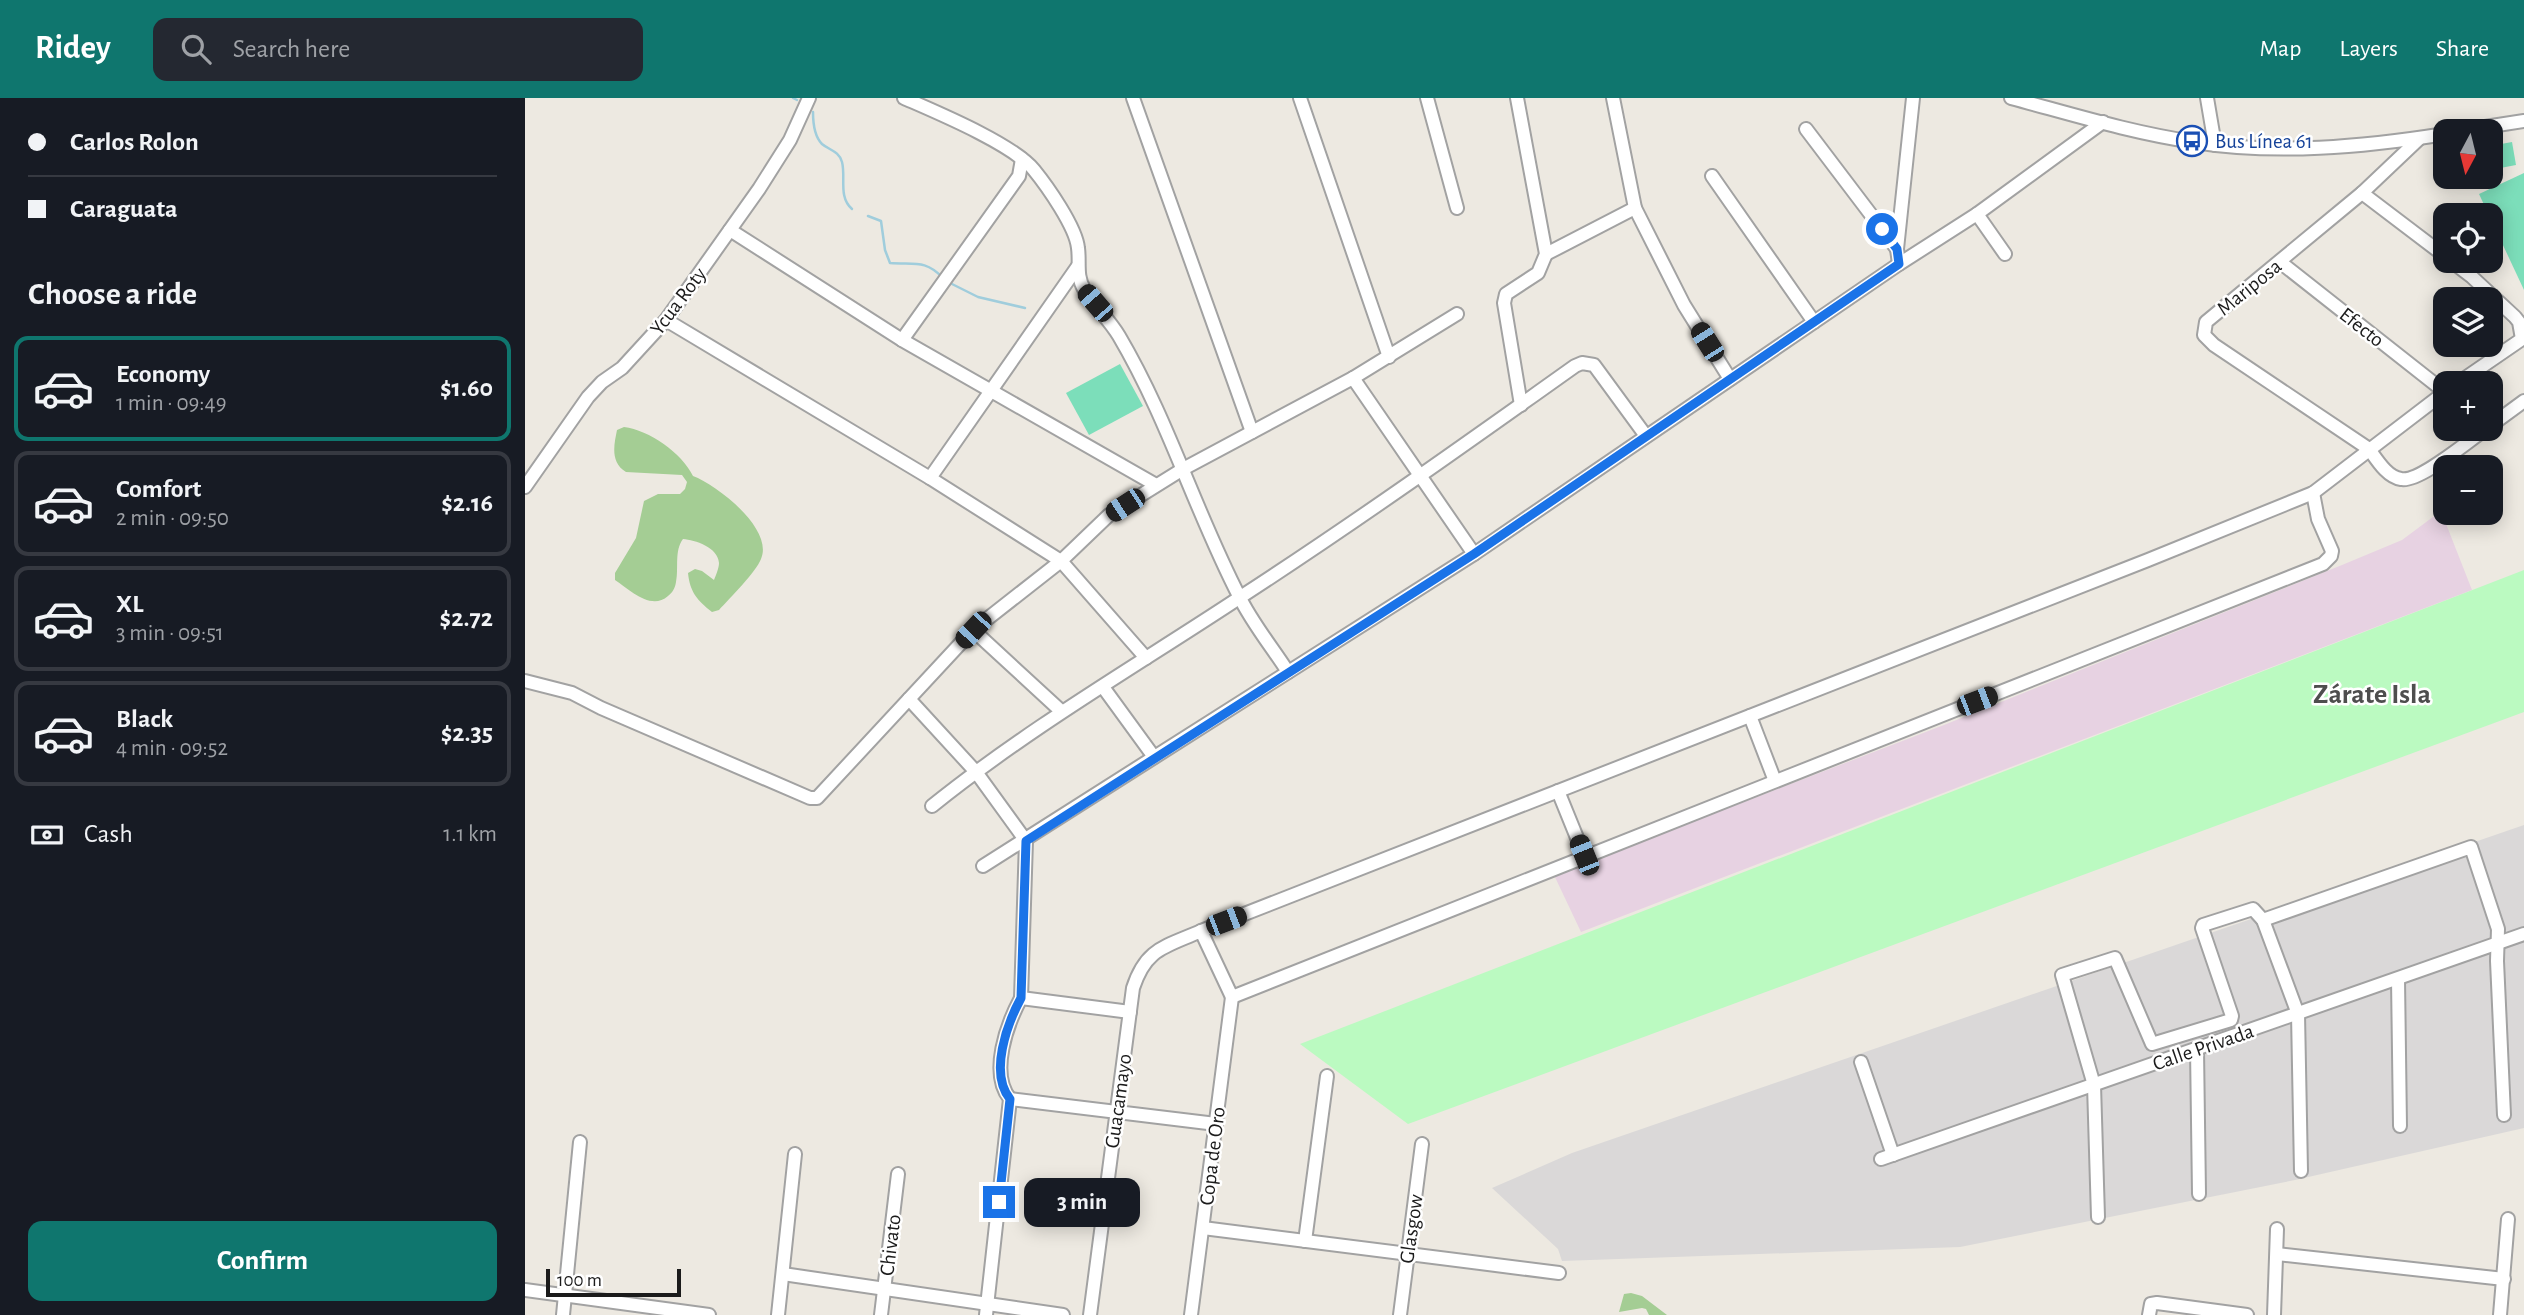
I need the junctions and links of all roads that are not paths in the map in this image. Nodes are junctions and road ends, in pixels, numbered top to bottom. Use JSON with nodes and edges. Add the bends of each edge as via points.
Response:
{"nodes":[{"id":1,"x":809,"y":98,"type":"edge"},
{"id":2,"x":904,"y":98,"type":"edge"},
{"id":3,"x":1133,"y":98,"type":"edge"},
{"id":4,"x":1300,"y":98,"type":"edge"},
{"id":5,"x":1427,"y":98,"type":"edge"},
{"id":6,"x":1517,"y":98,"type":"edge"},
{"id":7,"x":1613,"y":98,"type":"edge"},
{"id":8,"x":1913,"y":98,"type":"edge"},
{"id":9,"x":2011,"y":98,"type":"edge"},
{"id":10,"x":2207,"y":98,"type":"edge"},
{"id":11,"x":2524,"y":121,"type":"edge"},
{"id":12,"x":2103,"y":122,"type":"junction"},
{"id":13,"x":2503,"y":124,"type":"edge"},
{"id":14,"x":1807,"y":129,"type":"dead end"},
{"id":15,"x":2433,"y":136,"type":"edge"},
{"id":16,"x":2420,"y":138,"type":"junction"},
{"id":17,"x":2215,"y":145,"type":"junction"},
{"id":18,"x":1022,"y":159,"type":"junction"},
{"id":19,"x":1712,"y":176,"type":"dead end"},
{"id":20,"x":2362,"y":193,"type":"junction"},
{"id":21,"x":1457,"y":208,"type":"dead end"},
{"id":22,"x":1635,"y":208,"type":"junction"},
{"id":23,"x":1977,"y":214,"type":"junction"},
{"id":24,"x":730,"y":230,"type":"junction"},
{"id":25,"x":2433,"y":247,"type":"edge"},
{"id":26,"x":1897,"y":249,"type":"junction"},
{"id":27,"x":1546,"y":254,"type":"junction"},
{"id":28,"x":2005,"y":254,"type":"dead end"},
{"id":29,"x":2280,"y":262,"type":"junction"},
{"id":30,"x":1899,"y":264,"type":"junction"},
{"id":31,"x":1078,"y":266,"type":"junction"},
{"id":32,"x":2465,"y":273,"type":"edge"},
{"id":33,"x":1457,"y":314,"type":"dead end"},
{"id":34,"x":666,"y":320,"type":"junction"},
{"id":35,"x":1814,"y":321,"type":"junction"},
{"id":36,"x":902,"y":340,"type":"junction"},
{"id":37,"x":1389,"y":357,"type":"junction"},
{"id":38,"x":2475,"y":371,"type":"edge"},
{"id":39,"x":1353,"y":378,"type":"junction"},
{"id":40,"x":1730,"y":379,"type":"junction"},
{"id":41,"x":2433,"y":383,"type":"edge"},
{"id":42,"x":990,"y":391,"type":"junction"},
{"id":43,"x":2433,"y":401,"type":"edge"},
{"id":44,"x":2524,"y":401,"type":"edge"},
{"id":45,"x":1521,"y":405,"type":"junction"},
{"id":46,"x":2503,"y":416,"type":"edge"},
{"id":47,"x":1252,"y":432,"type":"junction"},
{"id":48,"x":1646,"y":436,"type":"junction"},
{"id":49,"x":2468,"y":441,"type":"edge"},
{"id":50,"x":2369,"y":449,"type":"junction"},
{"id":51,"x":1183,"y":469,"type":"junction"},
{"id":52,"x":1419,"y":475,"type":"junction"},
{"id":53,"x":930,"y":478,"type":"junction"},
{"id":54,"x":1156,"y":485,"type":"junction"},
{"id":55,"x":525,"y":487,"type":"edge"},
{"id":56,"x":2313,"y":493,"type":"junction"},
{"id":57,"x":1474,"y":554,"type":"junction"},
{"id":58,"x":1061,"y":562,"type":"junction"},
{"id":59,"x":1240,"y":598,"type":"junction"},
{"id":60,"x":973,"y":630,"type":"junction"},
{"id":61,"x":1146,"y":657,"type":"junction"},
{"id":62,"x":1288,"y":672,"type":"junction"},
{"id":63,"x":525,"y":681,"type":"edge"},
{"id":64,"x":1103,"y":687,"type":"junction"},
{"id":65,"x":909,"y":699,"type":"junction"},
{"id":66,"x":1061,"y":711,"type":"junction"},
{"id":67,"x":1750,"y":716,"type":"junction"},
{"id":68,"x":1154,"y":757,"type":"junction"},
{"id":69,"x":976,"y":772,"type":"junction"},
{"id":70,"x":1775,"y":781,"type":"junction"},
{"id":71,"x":1558,"y":791,"type":"junction"},
{"id":72,"x":932,"y":806,"type":"dead end"},
{"id":73,"x":1026,"y":841,"type":"junction"},
{"id":74,"x":1584,"y":855,"type":"junction"},
{"id":75,"x":983,"y":866,"type":"dead end"},
{"id":76,"x":2263,"y":920,"type":"junction"},
{"id":77,"x":1201,"y":931,"type":"junction"},
{"id":78,"x":2524,"y":934,"type":"edge"},
{"id":79,"x":2498,"y":942,"type":"junction"},
{"id":80,"x":2398,"y":979,"type":"junction"},
{"id":81,"x":1232,"y":997,"type":"junction"},
{"id":82,"x":1021,"y":998,"type":"junction"},
{"id":83,"x":1130,"y":1012,"type":"junction"},
{"id":84,"x":2298,"y":1014,"type":"junction"},
{"id":85,"x":2197,"y":1049,"type":"junction"},
{"id":86,"x":1861,"y":1062,"type":"dead end"},
{"id":87,"x":1327,"y":1076,"type":"dead end"},
{"id":88,"x":2094,"y":1085,"type":"junction"},
{"id":89,"x":1010,"y":1099,"type":"junction"},
{"id":90,"x":1116,"y":1113,"type":"junction"},
{"id":91,"x":2504,"y":1115,"type":"dead end"},
{"id":92,"x":1216,"y":1124,"type":"junction"},
{"id":93,"x":2400,"y":1126,"type":"dead end"},
{"id":94,"x":580,"y":1142,"type":"dead end"},
{"id":95,"x":1422,"y":1144,"type":"dead end"},
{"id":96,"x":795,"y":1154,"type":"dead end"},
{"id":97,"x":2301,"y":1171,"type":"dead end"},
{"id":98,"x":898,"y":1174,"type":"dead end"},
{"id":99,"x":2199,"y":1194,"type":"dead end"},
{"id":100,"x":2098,"y":1217,"type":"dead end"},
{"id":101,"x":2508,"y":1219,"type":"dead end"},
{"id":102,"x":1203,"y":1228,"type":"junction"},
{"id":103,"x":2277,"y":1229,"type":"dead end"},
{"id":104,"x":1305,"y":1241,"type":"junction"},
{"id":105,"x":1408,"y":1254,"type":"junction"},
{"id":106,"x":2277,"y":1254,"type":"junction"},
{"id":107,"x":1559,"y":1273,"type":"dead end"},
{"id":108,"x":783,"y":1274,"type":"junction"},
{"id":109,"x":2504,"y":1279,"type":"junction"},
{"id":110,"x":884,"y":1289,"type":"junction"},
{"id":111,"x":525,"y":1290,"type":"edge"},
{"id":112,"x":565,"y":1296,"type":"junction"},
{"id":113,"x":986,"y":1309,"type":"edge"},
{"id":114,"x":671,"y":1312,"type":"edge"},
{"id":115,"x":563,"y":1315,"type":"edge"},
{"id":116,"x":709,"y":1315,"type":"edge"},
{"id":117,"x":778,"y":1315,"type":"edge"},
{"id":118,"x":881,"y":1315,"type":"edge"},
{"id":119,"x":1063,"y":1315,"type":"edge"},
{"id":120,"x":1090,"y":1315,"type":"edge"},
{"id":121,"x":1191,"y":1315,"type":"edge"},
{"id":122,"x":1400,"y":1315,"type":"edge"},
{"id":123,"x":2149,"y":1315,"type":"edge"},
{"id":124,"x":2247,"y":1315,"type":"edge"},
{"id":125,"x":2274,"y":1315,"type":"edge"},
{"id":126,"x":2500,"y":1315,"type":"edge"}],
"edges":[{"from":1,"to":24,"type":"street","name":"Ycua Roty","via":[[790,141]]},
{"from":2,"to":18,"type":"street"},
{"from":3,"to":47,"type":"street"},
{"from":4,"to":37,"type":"street"},
{"from":5,"to":21,"type":"street"},
{"from":6,"to":27,"type":"street"},
{"from":7,"to":22,"type":"street"},
{"from":8,"to":26,"type":"street"},
{"from":9,"to":12,"type":"street"},
{"from":10,"to":17,"type":"street"},
{"from":11,"to":13,"type":"street"},
{"from":12,"to":17,"type":"street"},
{"from":12,"to":23,"type":"street"},
{"from":14,"to":26,"type":"street"},
{"from":15,"to":16,"type":"street"},
{"from":16,"to":17,"type":"street","via":[[2279,149]]},
{"from":16,"to":20,"type":"street","name":"Mariposa"},
{"from":18,"to":31,"type":"street","via":[[1071,229],[1079,246]]},
{"from":18,"to":36,"type":"street","via":[[1019,176]]},
{"from":19,"to":35,"type":"street"},
{"from":20,"to":25,"type":"street"},
{"from":20,"to":29,"type":"street","name":"Mariposa"},
{"from":22,"to":27,"type":"street"},
{"from":22,"to":40,"type":"street","via":[[1684,305]]},
{"from":23,"to":28,"type":"street"},
{"from":23,"to":30,"type":"street"},
{"from":24,"to":34,"type":"street","name":"Ycua Roty"},
{"from":24,"to":36,"type":"street"},
{"from":26,"to":30,"type":"street"},
{"from":27,"to":45,"type":"street","via":[[1538,273],[1506,294],[1504,303]]},
{"from":29,"to":41,"type":"street","name":"Efecto"},
{"from":29,"to":50,"type":"street","name":"Mariposa","via":[[2206,322],[2204,335]]},
{"from":30,"to":35,"type":"street"},
{"from":31,"to":42,"type":"street"},
{"from":31,"to":51,"type":"street","via":[[1084,289],[1119,336]]},
{"from":32,"to":38,"type":"street","via":[[2515,317],[2522,339]]},
{"from":33,"to":37,"type":"street"},
{"from":34,"to":53,"type":"street"},
{"from":34,"to":55,"type":"street","name":"Ycua Roty","via":[[588,397]]},
{"from":35,"to":40,"type":"street"},
{"from":36,"to":42,"type":"street"},
{"from":37,"to":39,"type":"street"},
{"from":39,"to":47,"type":"street"},
{"from":39,"to":52,"type":"street"},
{"from":40,"to":48,"type":"street"},
{"from":42,"to":53,"type":"street"},
{"from":42,"to":54,"type":"street"},
{"from":43,"to":50,"type":"street","name":"Guacamayo"},
{"from":44,"to":46,"type":"street"},
{"from":45,"to":48,"type":"street","via":[[1575,366],[1594,365]]},
{"from":45,"to":52,"type":"street"},
{"from":47,"to":51,"type":"street"},
{"from":48,"to":57,"type":"street"},
{"from":49,"to":50,"type":"street","via":[[2414,478],[2397,478]]},
{"from":50,"to":56,"type":"street","name":"Guacamayo"},
{"from":51,"to":54,"type":"street"},
{"from":51,"to":59,"type":"street"},
{"from":52,"to":57,"type":"street"},
{"from":52,"to":59,"type":"street"},
{"from":53,"to":58,"type":"street"},
{"from":54,"to":58,"type":"street","via":[[1109,515]]},
{"from":56,"to":67,"type":"street","name":"Guacamayo"},
{"from":56,"to":70,"type":"street","via":[[2332,551],[2323,564]]},
{"from":57,"to":62,"type":"street"},
{"from":58,"to":60,"type":"street"},
{"from":58,"to":61,"type":"street"},
{"from":59,"to":61,"type":"street"},
{"from":59,"to":62,"type":"street"},
{"from":60,"to":65,"type":"street"},
{"from":60,"to":66,"type":"street"},
{"from":61,"to":64,"type":"street"},
{"from":62,"to":68,"type":"street"},
{"from":63,"to":65,"type":"street","via":[[582,697],[810,798],[820,796]]},
{"from":64,"to":66,"type":"street"},
{"from":64,"to":68,"type":"street"},
{"from":65,"to":69,"type":"street"},
{"from":66,"to":69,"type":"street"},
{"from":67,"to":70,"type":"street"},
{"from":67,"to":71,"type":"street","name":"Guacamayo"},
{"from":68,"to":73,"type":"street"},
{"from":69,"to":72,"type":"street"},
{"from":69,"to":73,"type":"street"},
{"from":70,"to":74,"type":"street"},
{"from":71,"to":74,"type":"street"},
{"from":71,"to":77,"type":"street","name":"Guacamayo"},
{"from":73,"to":75,"type":"street"},
{"from":73,"to":82,"type":"street"},
{"from":74,"to":81,"type":"street"},
{"from":76,"to":79,"type":"street","via":[[2469,847],[2498,929]]},
{"from":76,"to":84,"type":"street"},
{"from":76,"to":88,"type":"street","via":[[2253,909],[2201,928],[2232,1019],[2154,1044],[2116,959],[2063,974]]},
{"from":77,"to":81,"type":"street"},
{"from":77,"to":83,"type":"street","name":"Guacamayo","via":[[1155,951],[1146,960],[1133,989]]},
{"from":78,"to":79,"type":"street","name":"Calle Privada"},
{"from":79,"to":80,"type":"street","name":"Calle Privada"},
{"from":79,"to":91,"type":"street"},
{"from":80,"to":84,"type":"street","name":"Calle Privada"},
{"from":80,"to":93,"type":"street"},
{"from":81,"to":92,"type":"street","name":"Copa de Oro"},
{"from":82,"to":83,"type":"street"},
{"from":82,"to":89,"type":"street","via":[[1012,1014],[1002,1057],[1004,1092]]},
{"from":83,"to":90,"type":"street","name":"Guacamayo"},
{"from":84,"to":85,"type":"street","name":"Calle Privada"},
{"from":84,"to":97,"type":"street"},
{"from":85,"to":88,"type":"street","name":"Calle Privada"},
{"from":85,"to":99,"type":"street"},
{"from":86,"to":88,"type":"street","name":"Calle Privada","via":[[1887,1157]]},
{"from":87,"to":104,"type":"street"},
{"from":88,"to":100,"type":"street"},
{"from":89,"to":90,"type":"street"},
{"from":89,"to":113,"type":"street"},
{"from":90,"to":92,"type":"street"},
{"from":90,"to":120,"type":"street","name":"Guacamayo"},
{"from":92,"to":102,"type":"street","name":"Copa de Oro"},
{"from":94,"to":112,"type":"street"},
{"from":95,"to":105,"type":"street","name":"Glasgow"},
{"from":96,"to":108,"type":"street"},
{"from":98,"to":110,"type":"street","name":"Chivato"},
{"from":101,"to":109,"type":"street"},
{"from":102,"to":104,"type":"street"},
{"from":102,"to":121,"type":"street","name":"Copa de Oro"},
{"from":103,"to":106,"type":"street"},
{"from":104,"to":105,"type":"street"},
{"from":105,"to":107,"type":"street"},
{"from":105,"to":122,"type":"street","name":"Glasgow"},
{"from":106,"to":109,"type":"street"},
{"from":106,"to":125,"type":"street"},
{"from":108,"to":110,"type":"street"},
{"from":108,"to":117,"type":"street"},
{"from":109,"to":126,"type":"street"},
{"from":110,"to":113,"type":"street"},
{"from":110,"to":118,"type":"street","name":"Chivato"},
{"from":111,"to":112,"type":"street"},
{"from":112,"to":114,"type":"street"},
{"from":112,"to":115,"type":"street"},
{"from":113,"to":119,"type":"street"},
{"from":114,"to":116,"type":"street"},
{"from":123,"to":124,"type":"street","via":[[2151,1304],[2157,1303]]}]}
